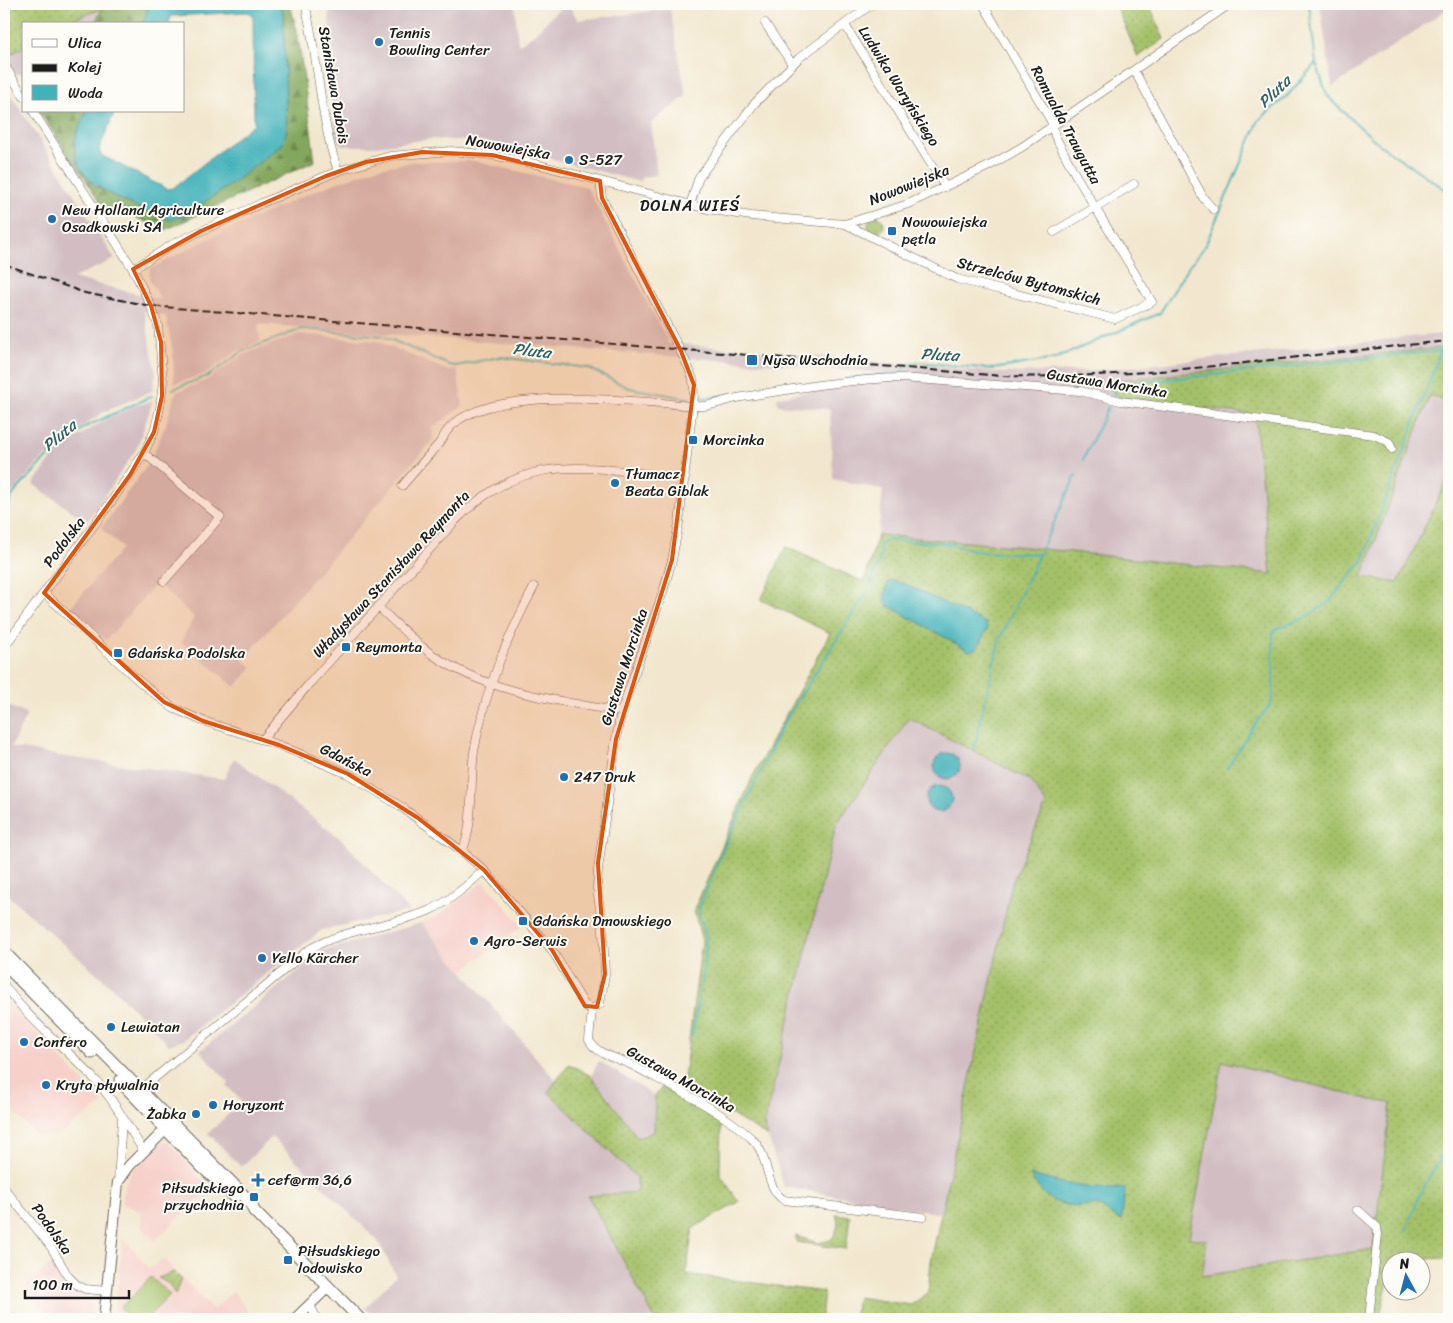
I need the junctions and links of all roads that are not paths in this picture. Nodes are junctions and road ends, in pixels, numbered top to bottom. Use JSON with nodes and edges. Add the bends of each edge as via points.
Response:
{"nodes":[{"id":1,"x":305,"y":4,"type":"edge"},
{"id":2,"x":872,"y":4,"type":"edge"},
{"id":3,"x":983,"y":4,"type":"edge"},
{"id":4,"x":1230,"y":4,"type":"edge"},
{"id":5,"x":765,"y":23,"type":"dead end"},
{"id":6,"x":845,"y":25,"type":"junction"},
{"id":7,"x":4,"y":64,"type":"edge"},
{"id":8,"x":792,"y":64,"type":"junction"},
{"id":9,"x":1134,"y":70,"type":"junction"},
{"id":10,"x":22,"y":94,"type":"edge"},
{"id":11,"x":33,"y":112,"type":"edge"},
{"id":12,"x":1053,"y":127,"type":"junction"},
{"id":13,"x":338,"y":171,"type":"junction"},
{"id":14,"x":600,"y":182,"type":"junction"},
{"id":15,"x":1134,"y":184,"type":"dead end"},
{"id":16,"x":945,"y":187,"type":"junction"},
{"id":17,"x":690,"y":205,"type":"junction"},
{"id":18,"x":1095,"y":208,"type":"junction"},
{"id":19,"x":1213,"y":209,"type":"dead end"},
{"id":20,"x":846,"y":224,"type":"junction"},
{"id":21,"x":1054,"y":232,"type":"dead end"},
{"id":22,"x":133,"y":269,"type":"junction"},
{"id":23,"x":1152,"y":302,"type":"joint"},
{"id":24,"x":694,"y":401,"type":"junction"},
{"id":25,"x":1392,"y":449,"type":"dead end"},
{"id":26,"x":144,"y":453,"type":"junction"},
{"id":27,"x":685,"y":478,"type":"junction"},
{"id":28,"x":402,"y":486,"type":"dead end"},
{"id":29,"x":164,"y":581,"type":"dead end"},
{"id":30,"x":534,"y":587,"type":"dead end"},
{"id":31,"x":44,"y":593,"type":"junction"},
{"id":32,"x":378,"y":607,"type":"junction"},
{"id":33,"x":4,"y":646,"type":"edge"},
{"id":34,"x":490,"y":684,"type":"junction"},
{"id":35,"x":621,"y":712,"type":"junction"},
{"id":36,"x":262,"y":739,"type":"junction"},
{"id":37,"x":462,"y":851,"type":"junction"},
{"id":38,"x":484,"y":870,"type":"junction"},
{"id":39,"x":4,"y":952,"type":"edge"},
{"id":40,"x":4,"y":964,"type":"edge"},
{"id":41,"x":4,"y":985,"type":"edge"},
{"id":42,"x":592,"y":1009,"type":"junction"},
{"id":43,"x":64,"y":1019,"type":"junction"},
{"id":44,"x":136,"y":1094,"type":"junction"},
{"id":45,"x":122,"y":1119,"type":"junction"},
{"id":46,"x":168,"y":1126,"type":"junction"},
{"id":47,"x":143,"y":1150,"type":"junction"},
{"id":48,"x":118,"y":1182,"type":"junction"},
{"id":49,"x":4,"y":1188,"type":"edge"},
{"id":50,"x":1358,"y":1210,"type":"dead end"},
{"id":51,"x":923,"y":1218,"type":"dead end"},
{"id":52,"x":328,"y":1287,"type":"junction"},
{"id":53,"x":106,"y":1291,"type":"junction"},
{"id":54,"x":310,"y":1305,"type":"junction"},
{"id":55,"x":104,"y":1319,"type":"edge"},
{"id":56,"x":295,"y":1319,"type":"edge"},
{"id":57,"x":317,"y":1319,"type":"edge"},
{"id":58,"x":360,"y":1319,"type":"edge"},
{"id":59,"x":1369,"y":1319,"type":"edge"}],
"edges":[{"from":1,"to":13,"type":"street","name":"Stanisława Dubois","via":[[324,121]]},
{"from":2,"to":6,"type":"street"},
{"from":3,"to":12,"type":"street","name":"Romualda Traugutta"},
{"from":4,"to":9,"type":"street","name":"Nowowiejska"},
{"from":5,"to":8,"type":"street"},
{"from":6,"to":8,"type":"street"},
{"from":6,"to":16,"type":"street","name":"Ludwika Waryńskiego"},
{"from":7,"to":10,"type":"street"},
{"from":8,"to":17,"type":"street","via":[[754,104],[699,177]]},
{"from":9,"to":12,"type":"street","name":"Nowowiejska"},
{"from":9,"to":19,"type":"street","via":[[1204,199]]},
{"from":11,"to":22,"type":"street"},
{"from":12,"to":16,"type":"street","name":"Nowowiejska","via":[[1001,159]]},
{"from":12,"to":18,"type":"street","name":"Romualda Traugutta"},
{"from":13,"to":14,"type":"street","name":"Nowowiejska","via":[[390,156],[451,151],[536,164]]},
{"from":13,"to":22,"type":"street","name":"Nowowiejska","via":[[201,231]]},
{"from":14,"to":17,"type":"street","name":"Nowowiejska"},
{"from":14,"to":24,"type":"street","name":"Gustawa Morcinka","via":[[602,198],[689,368]]},
{"from":15,"to":18,"type":"street","name":"Romualda Traugutta"},
{"from":16,"to":20,"type":"street","name":"Nowowiejska","via":[[908,204]]},
{"from":17,"to":20,"type":"street","name":"Nowowiejska","via":[[751,216]]},
{"from":18,"to":21,"type":"street","name":"Romualda Traugutta"},
{"from":18,"to":23,"type":"street","name":"Romualda Traugutta"},
{"from":20,"to":23,"type":"street","name":"Strzelców Bytomskich","via":[[957,279],[1115,319]]},
{"from":22,"to":26,"type":"street","name":"Podolska","via":[[158,325],[163,364],[160,408]]},
{"from":24,"to":25,"type":"street","name":"Gustawa Morcinka","via":[[708,405],[831,384],[902,378],[1080,390],[1121,401],[1374,435],[1389,442]]},
{"from":24,"to":27,"type":"street","name":"Gustawa Morcinka"},
{"from":24,"to":28,"type":"street","name":"Gustawa Morcinka","via":[[571,399],[489,406],[466,415],[445,432],[442,440]]},
{"from":26,"to":29,"type":"street","via":[[220,517]]},
{"from":26,"to":31,"type":"street","name":"Podolska"},
{"from":27,"to":32,"type":"street","name":"Władysława Stanisława Reymonta","via":[[572,467],[543,470],[512,479],[470,506]]},
{"from":27,"to":35,"type":"street","name":"Gustawa Morcinka","via":[[670,568]]},
{"from":30,"to":34,"type":"street"},
{"from":31,"to":33,"type":"street","name":"Podolska"},
{"from":31,"to":36,"type":"street","name":"Gdańska","via":[[164,702],[203,721]]},
{"from":32,"to":34,"type":"street","via":[[433,655]]},
{"from":32,"to":36,"type":"street","name":"Władysława Stanisława Reymonta"},
{"from":34,"to":35,"type":"street","via":[[515,692]]},
{"from":34,"to":37,"type":"street","via":[[474,755],[467,839]]},
{"from":35,"to":42,"type":"street","name":"Gustawa Morcinka","via":[[598,870],[605,974],[600,1004]]},
{"from":36,"to":37,"type":"street","name":"Gdańska","via":[[348,774],[400,806]]},
{"from":37,"to":38,"type":"street","name":"Gdańska"},
{"from":38,"to":42,"type":"street","name":"Gdańska","via":[[552,950],[585,1006]]},
{"from":38,"to":44,"type":"street","via":[[448,900],[427,911],[337,936],[308,950]]},
{"from":39,"to":43,"type":"main road"},
{"from":40,"to":43,"type":"main road"},
{"from":41,"to":45,"type":"street","via":[[41,1028],[99,1083]]},
{"from":42,"to":51,"type":"street","name":"Gustawa Morcinka","via":[[589,1034],[591,1044],[598,1051],[632,1064],[752,1138],[760,1148],[778,1196],[784,1200]]},
{"from":43,"to":44,"type":"main road"},
{"from":44,"to":46,"type":"main road"},
{"from":45,"to":47,"type":"street"},
{"from":45,"to":48,"type":"street"},
{"from":46,"to":47,"type":"street"},
{"from":46,"to":52,"type":"main road","via":[[251,1203],[254,1211]]},
{"from":47,"to":48,"type":"street"},
{"from":48,"to":53,"type":"street"},
{"from":49,"to":53,"type":"street","name":"Podolska","via":[[77,1286]]},
{"from":50,"to":59,"type":"street","via":[[1370,1218],[1378,1234]]},
{"from":52,"to":54,"type":"street"},
{"from":52,"to":58,"type":"main road"},
{"from":53,"to":55,"type":"street"},
{"from":54,"to":56,"type":"street"},
{"from":54,"to":57,"type":"street"}]}
